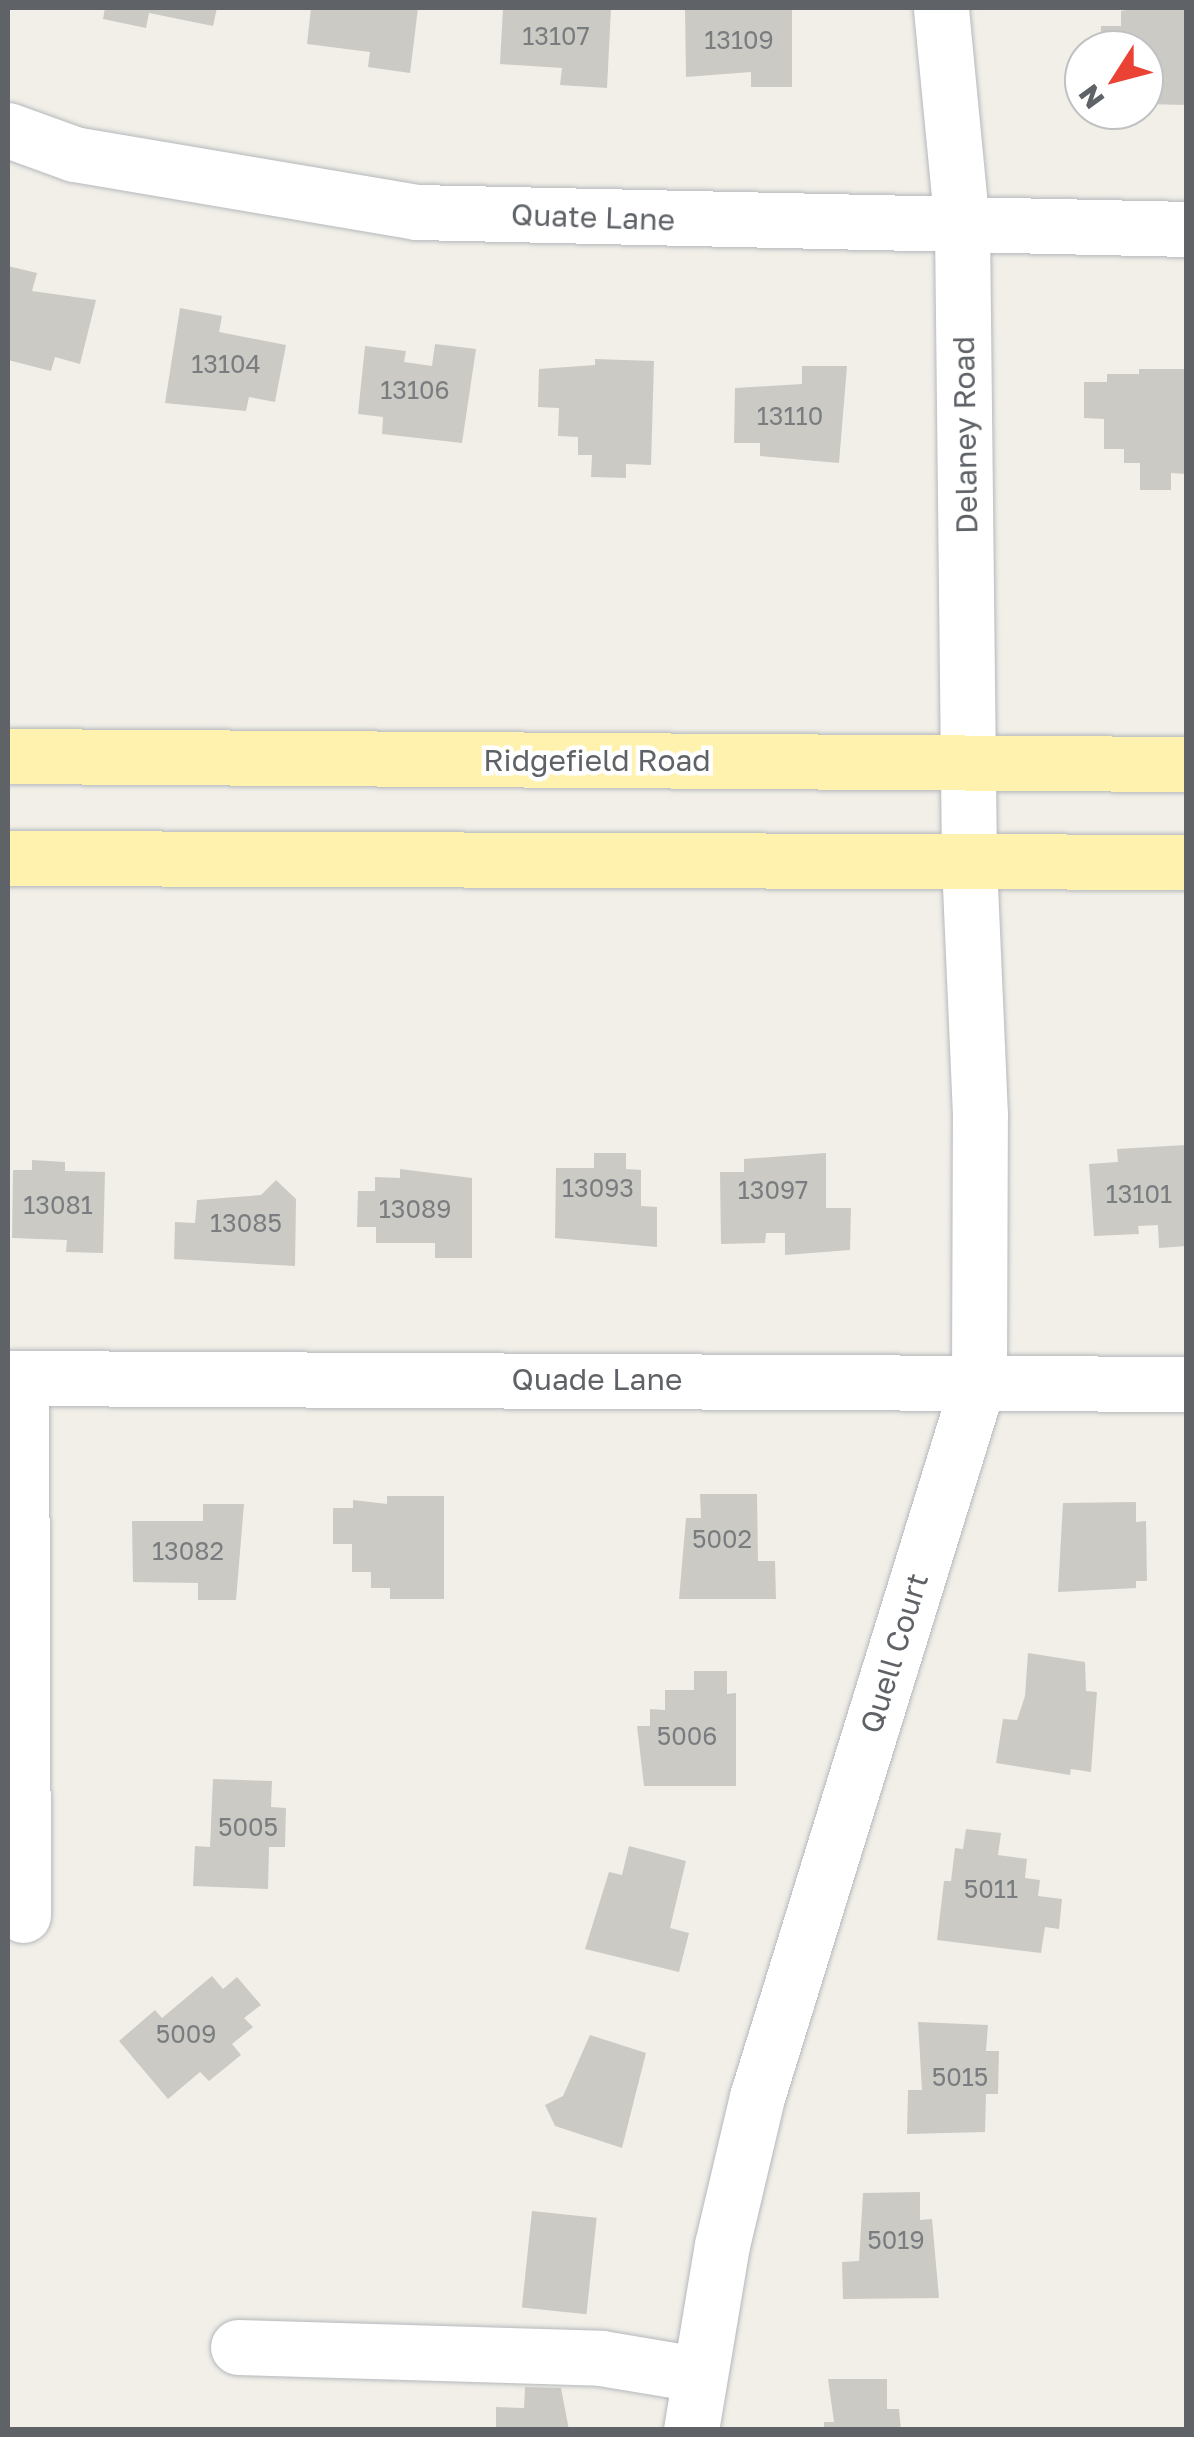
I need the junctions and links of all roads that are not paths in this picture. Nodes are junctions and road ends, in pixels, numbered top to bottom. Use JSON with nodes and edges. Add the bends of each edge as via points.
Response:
{"nodes":[{"id":1,"x":941,"y":8,"type":"edge"},
{"id":2,"x":8,"y":130,"type":"edge"},
{"id":3,"x":962,"y":228,"type":"junction"},
{"id":4,"x":1186,"y":229,"type":"edge"},
{"id":5,"x":8,"y":756,"type":"edge"},
{"id":6,"x":969,"y":763,"type":"junction"},
{"id":7,"x":1186,"y":764,"type":"edge"},
{"id":8,"x":8,"y":858,"type":"edge"},
{"id":9,"x":969,"y":862,"type":"junction"},
{"id":10,"x":1186,"y":862,"type":"edge"},
{"id":11,"x":14,"y":1378,"type":"edge"},
{"id":12,"x":979,"y":1380,"type":"junction"},
{"id":13,"x":1186,"y":1384,"type":"edge"},
{"id":14,"x":23,"y":1915,"type":"dead end"},
{"id":15,"x":238,"y":2347,"type":"dead end"},
{"id":16,"x":698,"y":2374,"type":"junction"},
{"id":17,"x":691,"y":2430,"type":"edge"}],
"edges":[{"from":1,"to":3,"type":"street","name":"Delaney Road"},
{"from":2,"to":3,"type":"street","name":"Quate Lane","via":[[74,154],[416,212]]},
{"from":3,"to":4,"type":"street","name":"Quate Lane"},
{"from":3,"to":6,"type":"street","name":"Delaney Road"},
{"from":5,"to":6,"type":"main road","name":"Ridgefield Road"},
{"from":6,"to":7,"type":"main road","name":"Ridgefield Road"},
{"from":6,"to":9,"type":"street","name":"Delaney Road"},
{"from":8,"to":9,"type":"main road"},
{"from":9,"to":10,"type":"main road"},
{"from":9,"to":12,"type":"street","name":"Quell Court","via":[[980,1115]]},
{"from":11,"to":12,"type":"street","name":"Quade Lane"},
{"from":11,"to":14,"type":"street"},
{"from":12,"to":13,"type":"street","name":"Quade Lane"},
{"from":12,"to":16,"type":"street","name":"Quell Court","via":[[757,2097]]},
{"from":15,"to":16,"type":"street","via":[[600,2358]]},
{"from":16,"to":17,"type":"street","name":"Quell Court"}]}
